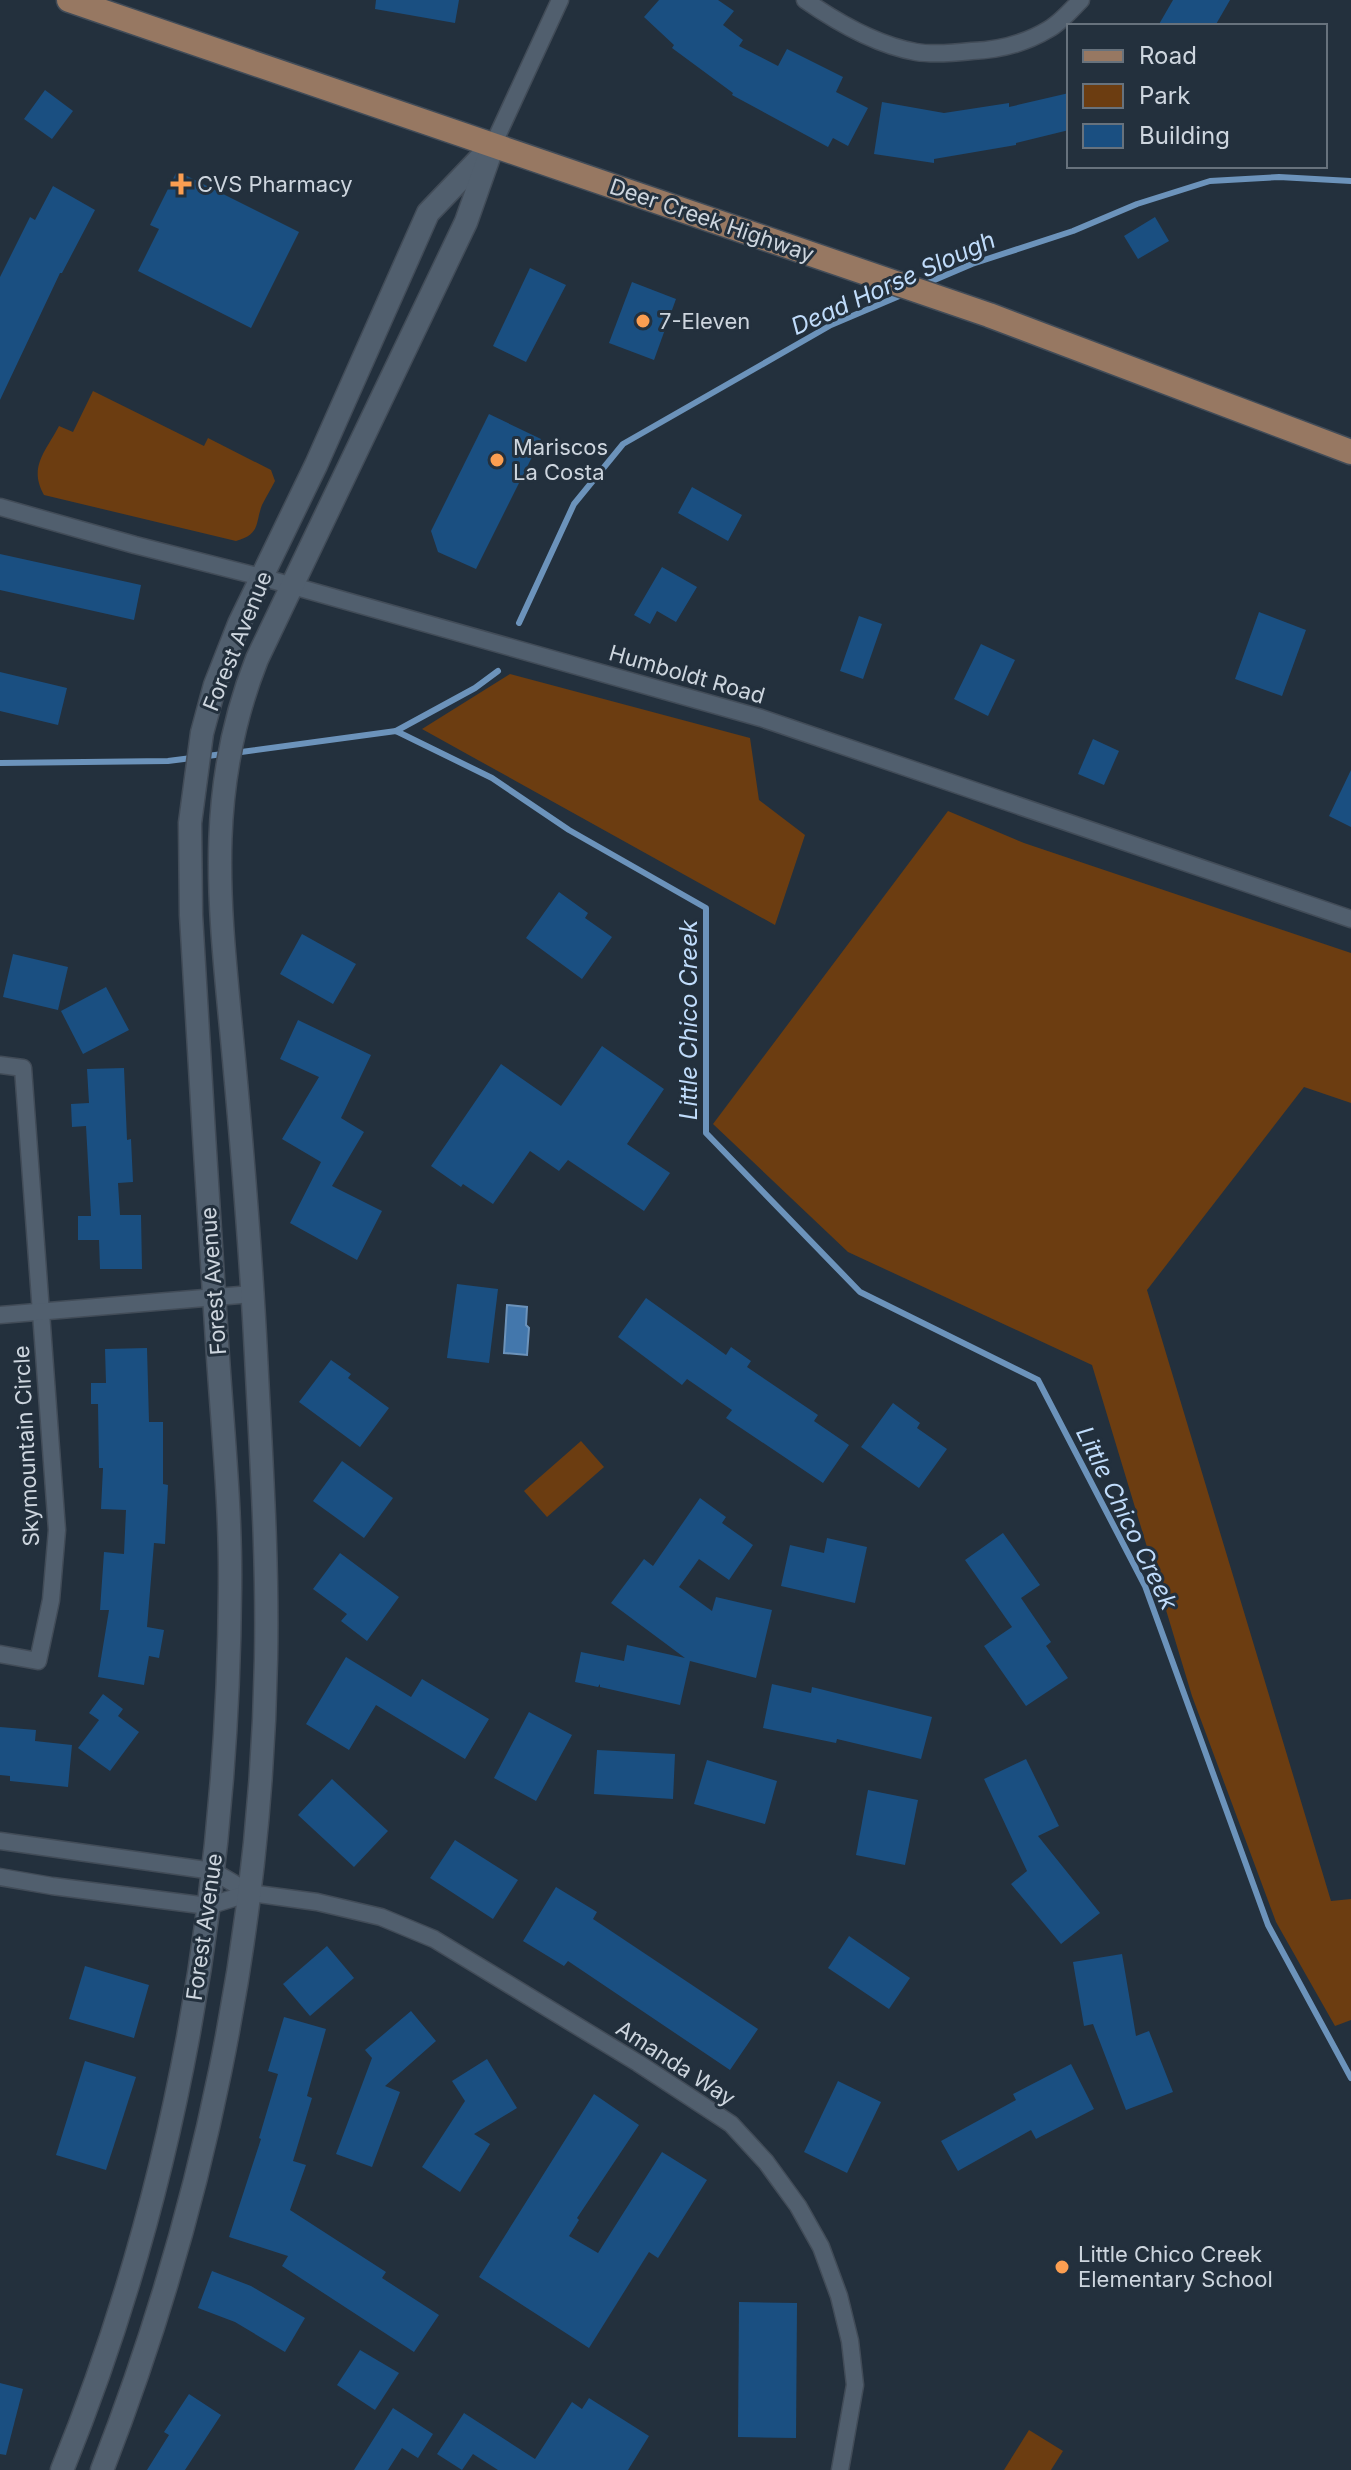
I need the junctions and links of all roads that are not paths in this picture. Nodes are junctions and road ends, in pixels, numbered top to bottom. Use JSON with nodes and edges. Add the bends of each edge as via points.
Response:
{"nodes":[{"id":1,"x":69,"y":0,"type":"edge"},
{"id":2,"x":560,"y":0,"type":"edge"},
{"id":3,"x":805,"y":0,"type":"edge"},
{"id":4,"x":1081,"y":0,"type":"edge"},
{"id":5,"x":493,"y":145,"type":"junction"},
{"id":6,"x":1351,"y":452,"type":"edge"},
{"id":7,"x":0,"y":507,"type":"edge"},
{"id":8,"x":261,"y":577,"type":"junction"},
{"id":9,"x":292,"y":586,"type":"junction"},
{"id":10,"x":1351,"y":919,"type":"edge"},
{"id":11,"x":0,"y":1065,"type":"edge"},
{"id":12,"x":252,"y":1294,"type":"junction"},
{"id":13,"x":214,"y":1299,"type":"junction"},
{"id":14,"x":40,"y":1312,"type":"junction"},
{"id":15,"x":0,"y":1315,"type":"edge"},
{"id":16,"x":0,"y":1654,"type":"edge"},
{"id":17,"x":0,"y":1841,"type":"edge"},
{"id":18,"x":213,"y":1871,"type":"junction"},
{"id":19,"x":0,"y":1877,"type":"edge"},
{"id":20,"x":250,"y":1893,"type":"junction"},
{"id":21,"x":208,"y":1906,"type":"junction"},
{"id":22,"x":62,"y":2470,"type":"edge"},
{"id":23,"x":102,"y":2470,"type":"edge"},
{"id":24,"x":840,"y":2470,"type":"edge"}],
"edges":[{"from":1,"to":5,"type":"main road","name":"Deer Creek Highway"},
{"from":2,"to":5,"type":"street","name":"Forest Avenue"},
{"from":3,"to":4,"type":"street","via":[[879,41],[917,52],[952,53],[1023,42],[1051,28]]},
{"from":5,"to":6,"type":"main road","name":"Deer Creek Highway","via":[[989,315]]},
{"from":5,"to":8,"type":"street","name":"Forest Avenue","via":[[428,213]]},
{"from":5,"to":9,"type":"street","name":"Forest Avenue","via":[[466,222]]},
{"from":7,"to":8,"type":"street","name":"Humboldt Road"},
{"from":8,"to":9,"type":"street","name":"Humboldt Road"},
{"from":8,"to":13,"type":"street","name":"Forest Avenue","via":[[215,685],[202,733],[190,823]]},
{"from":9,"to":10,"type":"street","name":"Humboldt Road","via":[[761,718]]},
{"from":9,"to":12,"type":"street","name":"Forest Avenue","via":[[252,672],[234,728],[220,817],[219,894]]},
{"from":11,"to":14,"type":"street","name":"Skymountain Circle","via":[[23,1068]]},
{"from":12,"to":13,"type":"street"},
{"from":12,"to":20,"type":"street","name":"Forest Avenue","via":[[266,1662]]},
{"from":13,"to":14,"type":"street"},
{"from":13,"to":18,"type":"street","name":"Forest Avenue","via":[[230,1585],[225,1747]]},
{"from":14,"to":15,"type":"street"},
{"from":14,"to":16,"type":"street","name":"Skymountain Circle","via":[[57,1530],[51,1600],[38,1661]]},
{"from":17,"to":18,"type":"street"},
{"from":18,"to":20,"type":"street"},
{"from":18,"to":21,"type":"street","name":"Forest Avenue"},
{"from":19,"to":21,"type":"street"},
{"from":20,"to":21,"type":"street"},
{"from":20,"to":23,"type":"street","name":"Forest Avenue","via":[[219,2077],[186,2220]]},
{"from":20,"to":24,"type":"street","name":"Amanda Way","via":[[381,1917],[434,1939],[731,2124],[798,2206],[839,2296],[855,2385]]},
{"from":21,"to":22,"type":"street","name":"Forest Avenue","via":[[183,2072],[149,2212],[120,2315]]}]}
